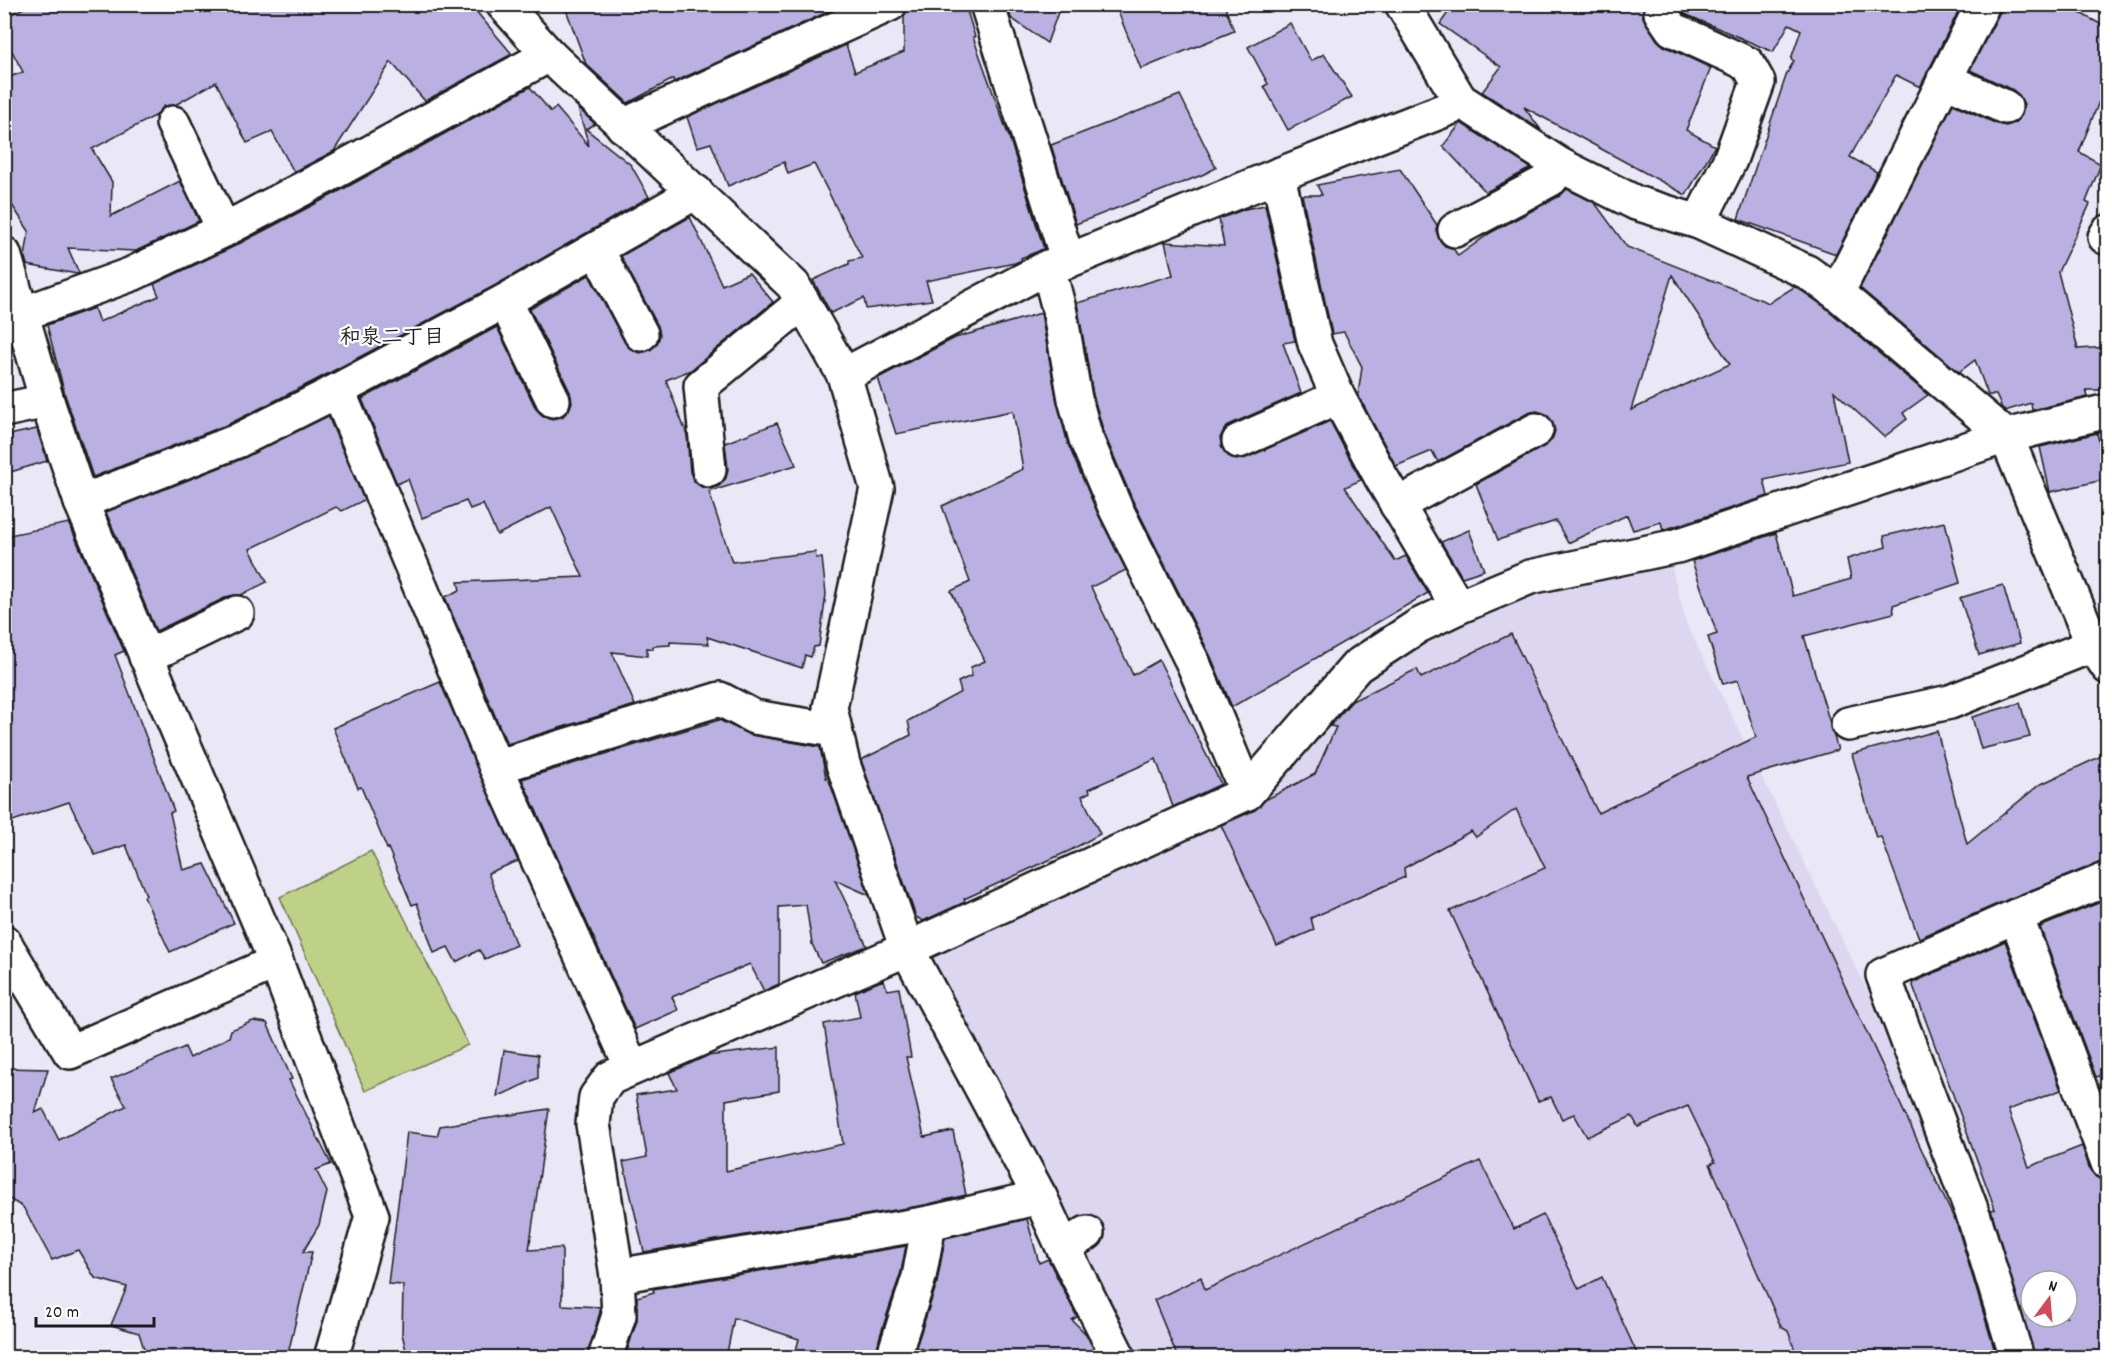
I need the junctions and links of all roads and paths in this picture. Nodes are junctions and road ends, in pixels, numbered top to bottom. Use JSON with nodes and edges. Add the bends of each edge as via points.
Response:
{"nodes":[{"id":1,"x":890,"y":4,"type":"edge"},
{"id":2,"x":987,"y":4,"type":"edge"},
{"id":3,"x":1402,"y":4,"type":"edge"},
{"id":4,"x":1663,"y":4,"type":"edge"},
{"id":5,"x":1983,"y":4,"type":"edge"},
{"id":6,"x":512,"y":7,"type":"edge"},
{"id":7,"x":549,"y":55,"type":"junction"},
{"id":8,"x":1944,"y":79,"type":"junction"},
{"id":9,"x":1460,"y":99,"type":"junction"},
{"id":10,"x":2005,"y":107,"type":"dead end"},
{"id":11,"x":173,"y":123,"type":"dead end"},
{"id":12,"x":623,"y":126,"type":"junction"},
{"id":13,"x":1560,"y":165,"type":"junction"},
{"id":14,"x":1278,"y":175,"type":"junction"},
{"id":15,"x":696,"y":192,"type":"junction"},
{"id":16,"x":1699,"y":222,"type":"junction"},
{"id":17,"x":224,"y":230,"type":"junction"},
{"id":18,"x":1455,"y":230,"type":"dead end"},
{"id":19,"x":597,"y":250,"type":"junction"},
{"id":20,"x":4,"y":254,"type":"edge"},
{"id":21,"x":1058,"y":264,"type":"junction"},
{"id":22,"x":1837,"y":293,"type":"junction"},
{"id":23,"x":505,"y":301,"type":"junction"},
{"id":24,"x":803,"y":302,"type":"junction"},
{"id":25,"x":22,"y":314,"type":"junction"},
{"id":26,"x":641,"y":334,"type":"dead end"},
{"id":27,"x":844,"y":375,"type":"junction"},
{"id":28,"x":338,"y":390,"type":"junction"},
{"id":29,"x":1338,"y":397,"type":"junction"},
{"id":30,"x":553,"y":400,"type":"dead end"},
{"id":31,"x":47,"y":401,"type":"junction"},
{"id":32,"x":4,"y":410,"type":"edge"},
{"id":33,"x":2108,"y":411,"type":"edge"},
{"id":34,"x":1536,"y":430,"type":"dead end"},
{"id":35,"x":2006,"y":436,"type":"junction"},
{"id":36,"x":1239,"y":441,"type":"dead end"},
{"id":37,"x":709,"y":470,"type":"dead end"},
{"id":38,"x":81,"y":502,"type":"junction"},
{"id":39,"x":1397,"y":505,"type":"junction"},
{"id":40,"x":1458,"y":607,"type":"junction"},
{"id":41,"x":237,"y":612,"type":"dead end"},
{"id":42,"x":2101,"y":656,"type":"edge"},
{"id":43,"x":146,"y":657,"type":"junction"},
{"id":44,"x":1848,"y":724,"type":"dead end"},
{"id":45,"x":834,"y":730,"type":"junction"},
{"id":46,"x":496,"y":767,"type":"junction"},
{"id":47,"x":1247,"y":793,"type":"junction"},
{"id":48,"x":2108,"y":879,"type":"edge"},
{"id":49,"x":2016,"y":916,"type":"junction"},
{"id":50,"x":4,"y":942,"type":"edge"},
{"id":51,"x":907,"y":948,"type":"junction"},
{"id":52,"x":276,"y":962,"type":"junction"},
{"id":53,"x":632,"y":1068,"type":"junction"},
{"id":54,"x":2108,"y":1163,"type":"edge"},
{"id":55,"x":1040,"y":1197,"type":"junction"},
{"id":56,"x":929,"y":1223,"type":"junction"},
{"id":57,"x":617,"y":1276,"type":"junction"},
{"id":58,"x":331,"y":1358,"type":"edge"},
{"id":59,"x":605,"y":1358,"type":"edge"},
{"id":60,"x":893,"y":1358,"type":"edge"},
{"id":61,"x":1119,"y":1358,"type":"edge"},
{"id":62,"x":2018,"y":1358,"type":"edge"}],
"edges":[{"from":1,"to":12,"type":"street"},
{"from":2,"to":21,"type":"street"},
{"from":3,"to":9,"type":"street"},
{"from":4,"to":16,"type":"street","via":[[1661,13],[1672,29],[1748,64],[1758,82],[1730,160]]},
{"from":5,"to":8,"type":"street"},
{"from":6,"to":7,"type":"street"},
{"from":7,"to":12,"type":"street"},
{"from":7,"to":17,"type":"street"},
{"from":8,"to":10,"type":"street"},
{"from":8,"to":22,"type":"street"},
{"from":9,"to":13,"type":"street"},
{"from":9,"to":14,"type":"street","via":[[1450,108]]},
{"from":11,"to":17,"type":"street"},
{"from":12,"to":15,"type":"street"},
{"from":13,"to":16,"type":"street","via":[[1636,203]]},
{"from":13,"to":18,"type":"street","via":[[1551,178]]},
{"from":14,"to":21,"type":"street"},
{"from":14,"to":29,"type":"street","via":[[1315,344]]},
{"from":15,"to":19,"type":"street"},
{"from":15,"to":24,"type":"street","via":[[792,285]]},
{"from":16,"to":22,"type":"street","via":[[1807,272]]},
{"from":17,"to":25,"type":"street","via":[[132,274]]},
{"from":19,"to":23,"type":"street"},
{"from":19,"to":26,"type":"street"},
{"from":20,"to":25,"type":"street"},
{"from":21,"to":27,"type":"street"},
{"from":21,"to":47,"type":"street","via":[[1060,313],[1086,439],[1115,507],[1194,666]]},
{"from":22,"to":35,"type":"street"},
{"from":23,"to":28,"type":"street"},
{"from":23,"to":30,"type":"street"},
{"from":24,"to":27,"type":"street"},
{"from":24,"to":37,"type":"street","via":[[701,387]]},
{"from":25,"to":31,"type":"street"},
{"from":27,"to":45,"type":"street","via":[[877,488],[830,708]]},
{"from":28,"to":38,"type":"street","via":[[237,441]]},
{"from":28,"to":46,"type":"street"},
{"from":29,"to":36,"type":"street"},
{"from":29,"to":39,"type":"street"},
{"from":31,"to":32,"type":"street"},
{"from":31,"to":38,"type":"street"},
{"from":33,"to":35,"type":"street"},
{"from":34,"to":39,"type":"street"},
{"from":35,"to":40,"type":"street","via":[[1677,546],[1530,577]]},
{"from":35,"to":42,"type":"street"},
{"from":38,"to":43,"type":"street"},
{"from":39,"to":40,"type":"street"},
{"from":40,"to":47,"type":"street","via":[[1418,626],[1357,666]]},
{"from":41,"to":43,"type":"street"},
{"from":42,"to":44,"type":"street","via":[[1950,702]]},
{"from":43,"to":52,"type":"street"},
{"from":45,"to":46,"type":"street","via":[[754,717],[720,699]]},
{"from":45,"to":51,"type":"street"},
{"from":46,"to":53,"type":"street"},
{"from":47,"to":51,"type":"street"},
{"from":48,"to":49,"type":"street"},
{"from":49,"to":54,"type":"street"},
{"from":49,"to":62,"type":"street","via":[[1883,975],[1974,1217]]},
{"from":50,"to":52,"type":"street","via":[[70,1052]]},
{"from":51,"to":53,"type":"street"},
{"from":51,"to":55,"type":"street"},
{"from":52,"to":58,"type":"street","via":[[372,1216]]},
{"from":53,"to":57,"type":"street","via":[[610,1078],[596,1097],[593,1124]]},
{"from":55,"to":56,"type":"street"},
{"from":55,"to":61,"type":"street","via":[[1075,1240]]},
{"from":56,"to":57,"type":"street"},
{"from":56,"to":60,"type":"street","via":[[919,1277]]},
{"from":57,"to":59,"type":"street","via":[[619,1316]]}]}
